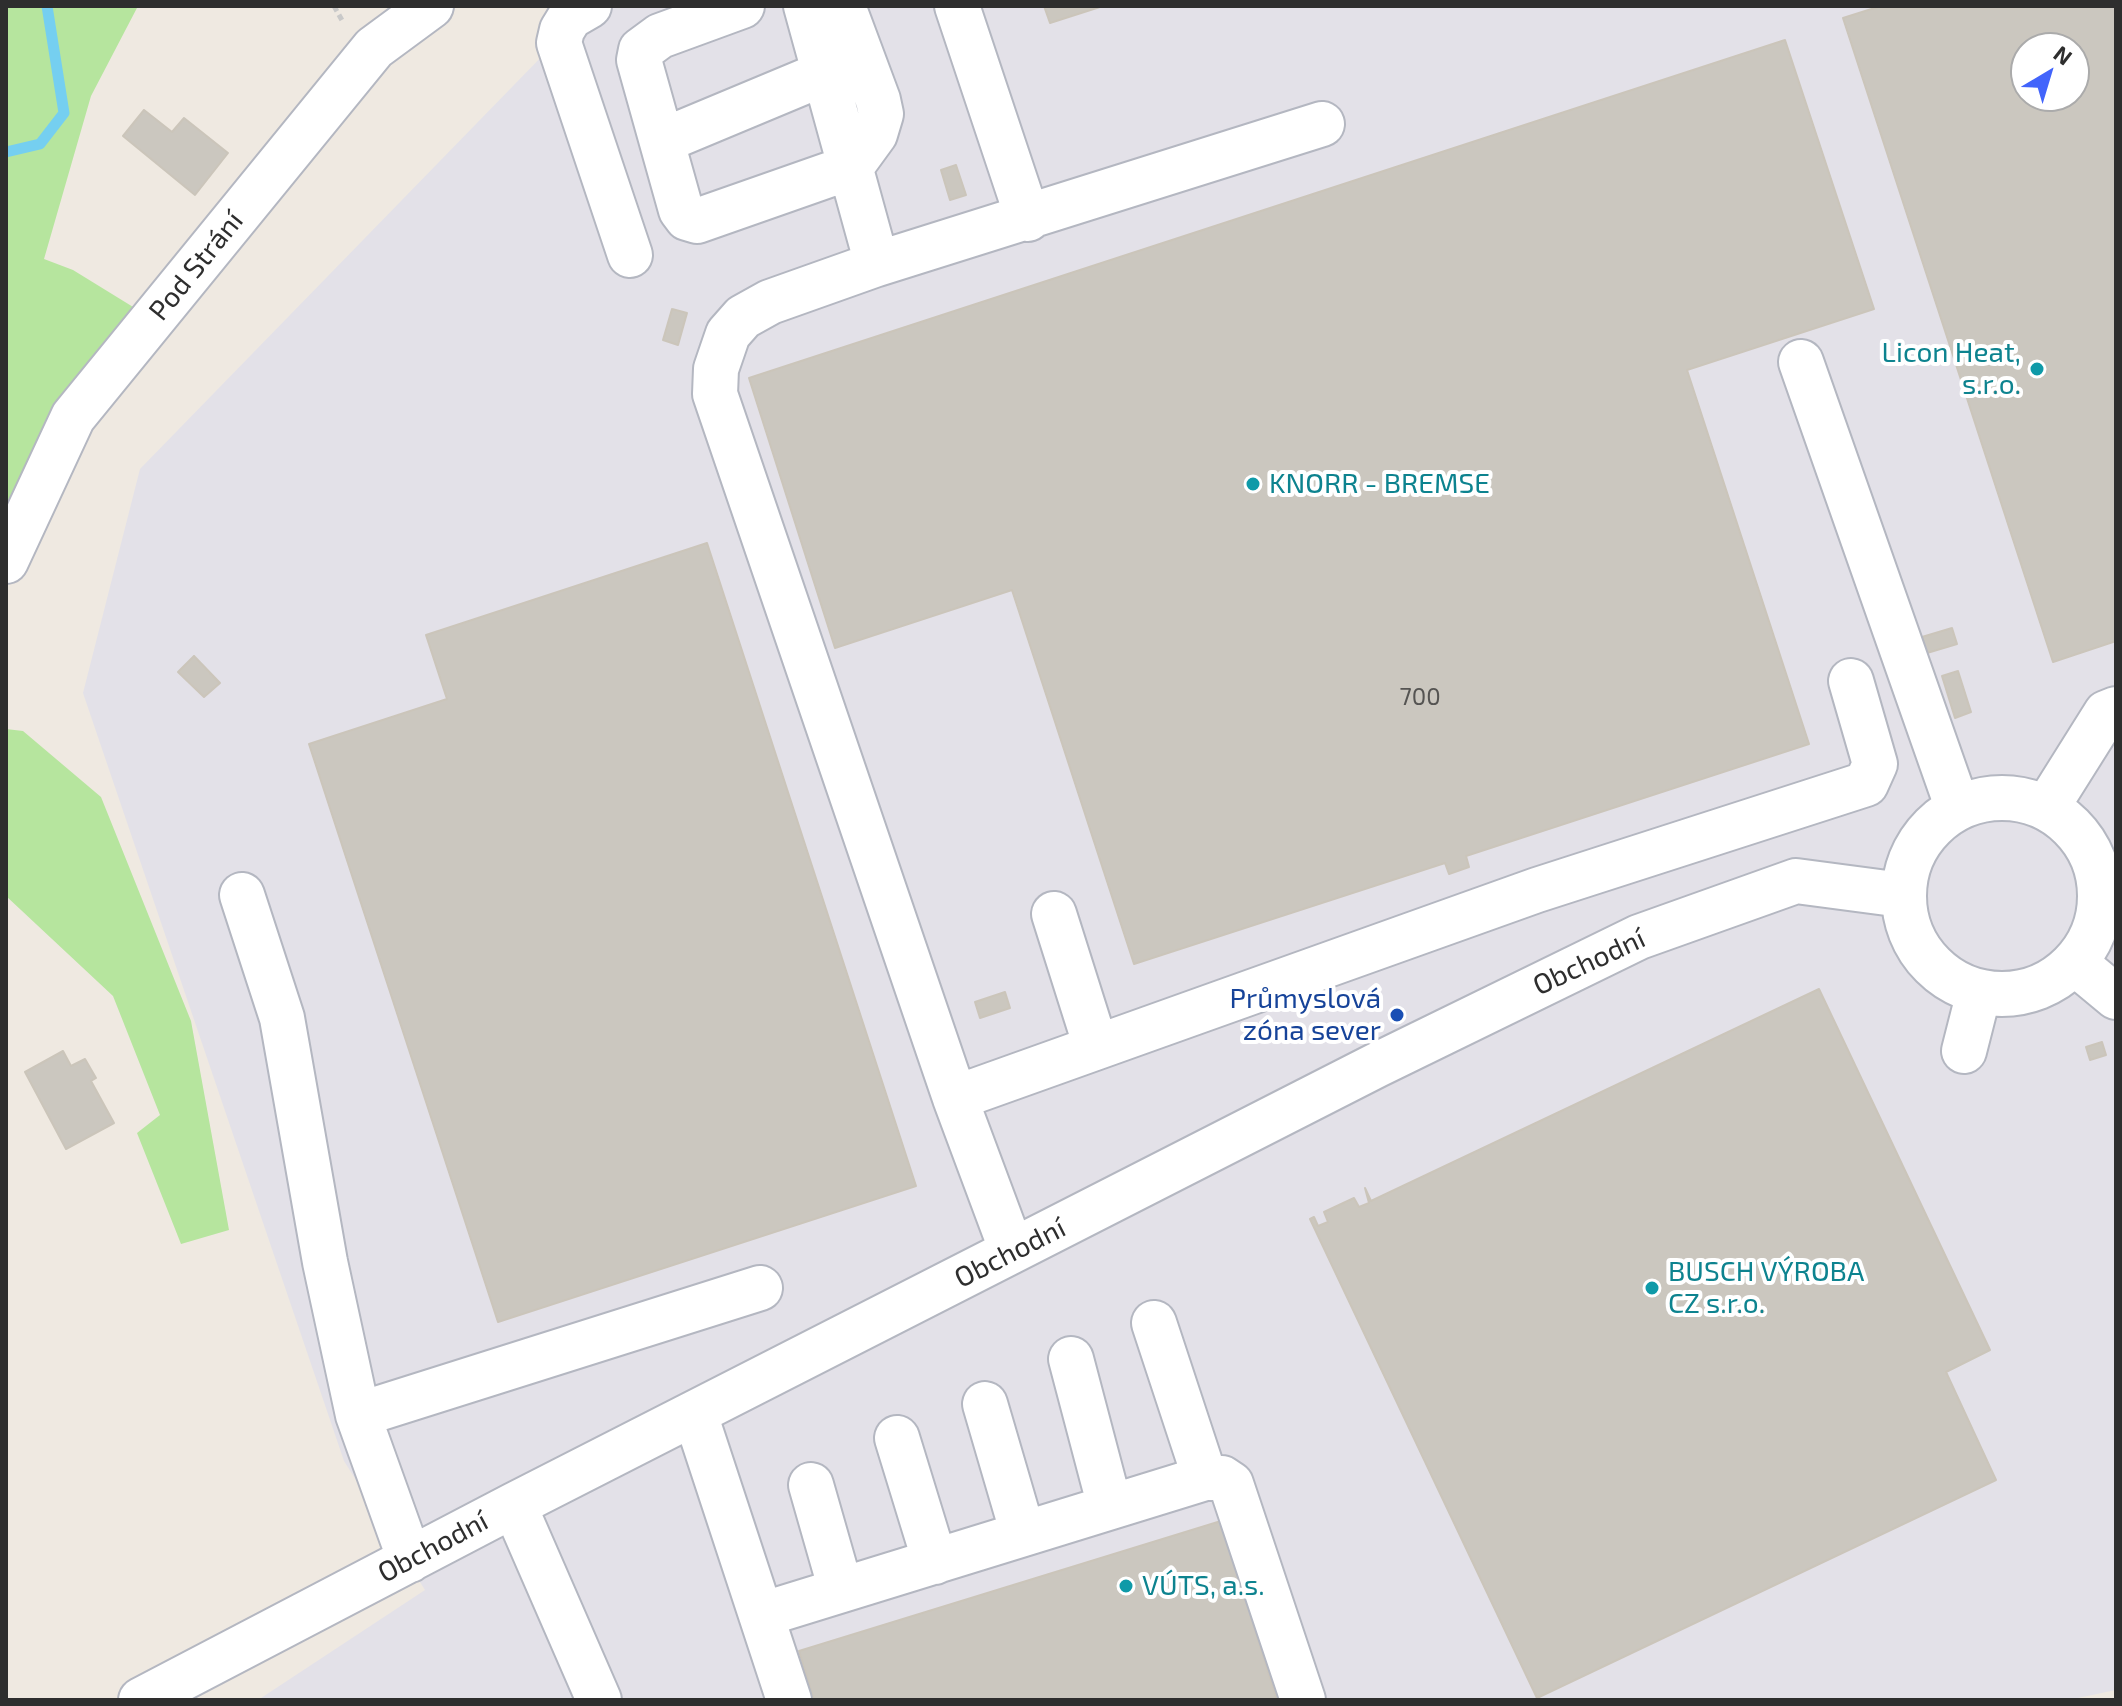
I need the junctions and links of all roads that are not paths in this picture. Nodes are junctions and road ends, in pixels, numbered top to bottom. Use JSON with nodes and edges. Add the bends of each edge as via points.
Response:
{"nodes":[{"id":1,"x":431,"y":6,"type":"edge"},
{"id":2,"x":589,"y":6,"type":"edge"},
{"id":3,"x":742,"y":6,"type":"edge"},
{"id":4,"x":806,"y":6,"type":"edge"},
{"id":5,"x":843,"y":6,"type":"edge"},
{"id":6,"x":957,"y":6,"type":"edge"},
{"id":7,"x":825,"y":73,"type":"junction"},
{"id":8,"x":1322,"y":124,"type":"dead end"},
{"id":9,"x":662,"y":141,"type":"junction"},
{"id":10,"x":851,"y":167,"type":"junction"},
{"id":11,"x":1028,"y":219,"type":"junction"},
{"id":12,"x":630,"y":255,"type":"dead end"},
{"id":13,"x":877,"y":264,"type":"junction"},
{"id":14,"x":1801,"y":362,"type":"dead end"},
{"id":15,"x":6,"y":561,"type":"edge"},
{"id":16,"x":1851,"y":681,"type":"dead end"},
{"id":17,"x":2111,"y":711,"type":"edge"},
{"id":18,"x":1957,"y":806,"type":"junction"},
{"id":19,"x":2047,"y":807,"type":"junction"},
{"id":20,"x":242,"y":895,"type":"dead end"},
{"id":21,"x":1902,"y":895,"type":"junction"},
{"id":22,"x":1054,"y":914,"type":"dead end"},
{"id":23,"x":2075,"y":963,"type":"junction"},
{"id":24,"x":1979,"y":992,"type":"junction"},
{"id":25,"x":2116,"y":997,"type":"edge"},
{"id":26,"x":1096,"y":1047,"type":"junction"},
{"id":27,"x":1964,"y":1051,"type":"dead end"},
{"id":28,"x":955,"y":1098,"type":"junction"},
{"id":29,"x":1012,"y":1251,"type":"junction"},
{"id":30,"x":760,"y":1288,"type":"dead end"},
{"id":31,"x":1154,"y":1323,"type":"dead end"},
{"id":32,"x":1071,"y":1359,"type":"dead end"},
{"id":33,"x":985,"y":1404,"type":"dead end"},
{"id":34,"x":695,"y":1414,"type":"junction"},
{"id":35,"x":358,"y":1415,"type":"junction"},
{"id":36,"x":897,"y":1438,"type":"dead end"},
{"id":37,"x":1205,"y":1478,"type":"junction"},
{"id":38,"x":811,"y":1485,"type":"dead end"},
{"id":39,"x":514,"y":1505,"type":"junction"},
{"id":40,"x":1110,"y":1507,"type":"junction"},
{"id":41,"x":1023,"y":1534,"type":"junction"},
{"id":42,"x":410,"y":1560,"type":"junction"},
{"id":43,"x":935,"y":1562,"type":"junction"},
{"id":44,"x":841,"y":1590,"type":"junction"},
{"id":45,"x":761,"y":1615,"type":"junction"},
{"id":46,"x":141,"y":1700,"type":"edge"},
{"id":47,"x":599,"y":1700,"type":"edge"},
{"id":48,"x":789,"y":1700,"type":"edge"},
{"id":49,"x":1303,"y":1700,"type":"edge"}],
"edges":[{"from":1,"to":15,"type":"street","name":"Pod Strání","via":[[374,48],[73,417]]},
{"from":2,"to":12,"type":"street","via":[[570,17],[559,43]]},
{"from":3,"to":9,"type":"street","via":[[660,36],[641,50],[639,60]]},
{"from":4,"to":7,"type":"street"},
{"from":5,"to":10,"type":"street","via":[[881,114],[875,134]]},
{"from":6,"to":11,"type":"street"},
{"from":7,"to":9,"type":"street"},
{"from":7,"to":10,"type":"street"},
{"from":8,"to":11,"type":"street"},
{"from":9,"to":10,"type":"street","via":[[681,210],[697,221]]},
{"from":10,"to":13,"type":"street"},
{"from":11,"to":13,"type":"street"},
{"from":13,"to":28,"type":"street","via":[[770,302],[743,317],[728,334],[716,369],[715,394]]},
{"from":14,"to":18,"type":"street"},
{"from":16,"to":26,"type":"street","via":[[1875,764],[1866,784],[1537,890]]},
{"from":17,"to":19,"type":"street"},
{"from":18,"to":19,"type":"street","via":[[2002,796]]},
{"from":18,"to":21,"type":"street","via":[[1928,828],[1909,859]]},
{"from":19,"to":23,"type":"street","via":[[2076,830],[2095,861],[2101,897],[2094,932]]},
{"from":20,"to":35,"type":"street","via":[[286,1033],[325,1262]]},
{"from":21,"to":24,"type":"street","via":[[1912,938],[1939,973]]},
{"from":21,"to":29,"type":"street","name":"Obchodní","via":[[1796,881],[1639,937]]},
{"from":22,"to":26,"type":"street"},
{"from":23,"to":24,"type":"street","via":[[2047,984],[2014,994]]},
{"from":23,"to":25,"type":"street"},
{"from":24,"to":27,"type":"street"},
{"from":26,"to":28,"type":"street"},
{"from":28,"to":29,"type":"street"},
{"from":29,"to":34,"type":"street","name":"Obchodní"},
{"from":30,"to":35,"type":"street"},
{"from":31,"to":37,"type":"street"},
{"from":32,"to":40,"type":"street"},
{"from":33,"to":41,"type":"street"},
{"from":34,"to":39,"type":"street","name":"Obchodní"},
{"from":34,"to":45,"type":"street"},
{"from":35,"to":42,"type":"street"},
{"from":36,"to":43,"type":"street"},
{"from":37,"to":40,"type":"street"},
{"from":37,"to":49,"type":"street","via":[[1231,1484]]},
{"from":38,"to":44,"type":"street"},
{"from":39,"to":42,"type":"street","name":"Obchodní"},
{"from":39,"to":47,"type":"street"},
{"from":40,"to":41,"type":"street"},
{"from":41,"to":43,"type":"street"},
{"from":42,"to":46,"type":"street","name":"Obchodní"},
{"from":43,"to":44,"type":"street"},
{"from":44,"to":45,"type":"street"},
{"from":45,"to":48,"type":"street"}]}
